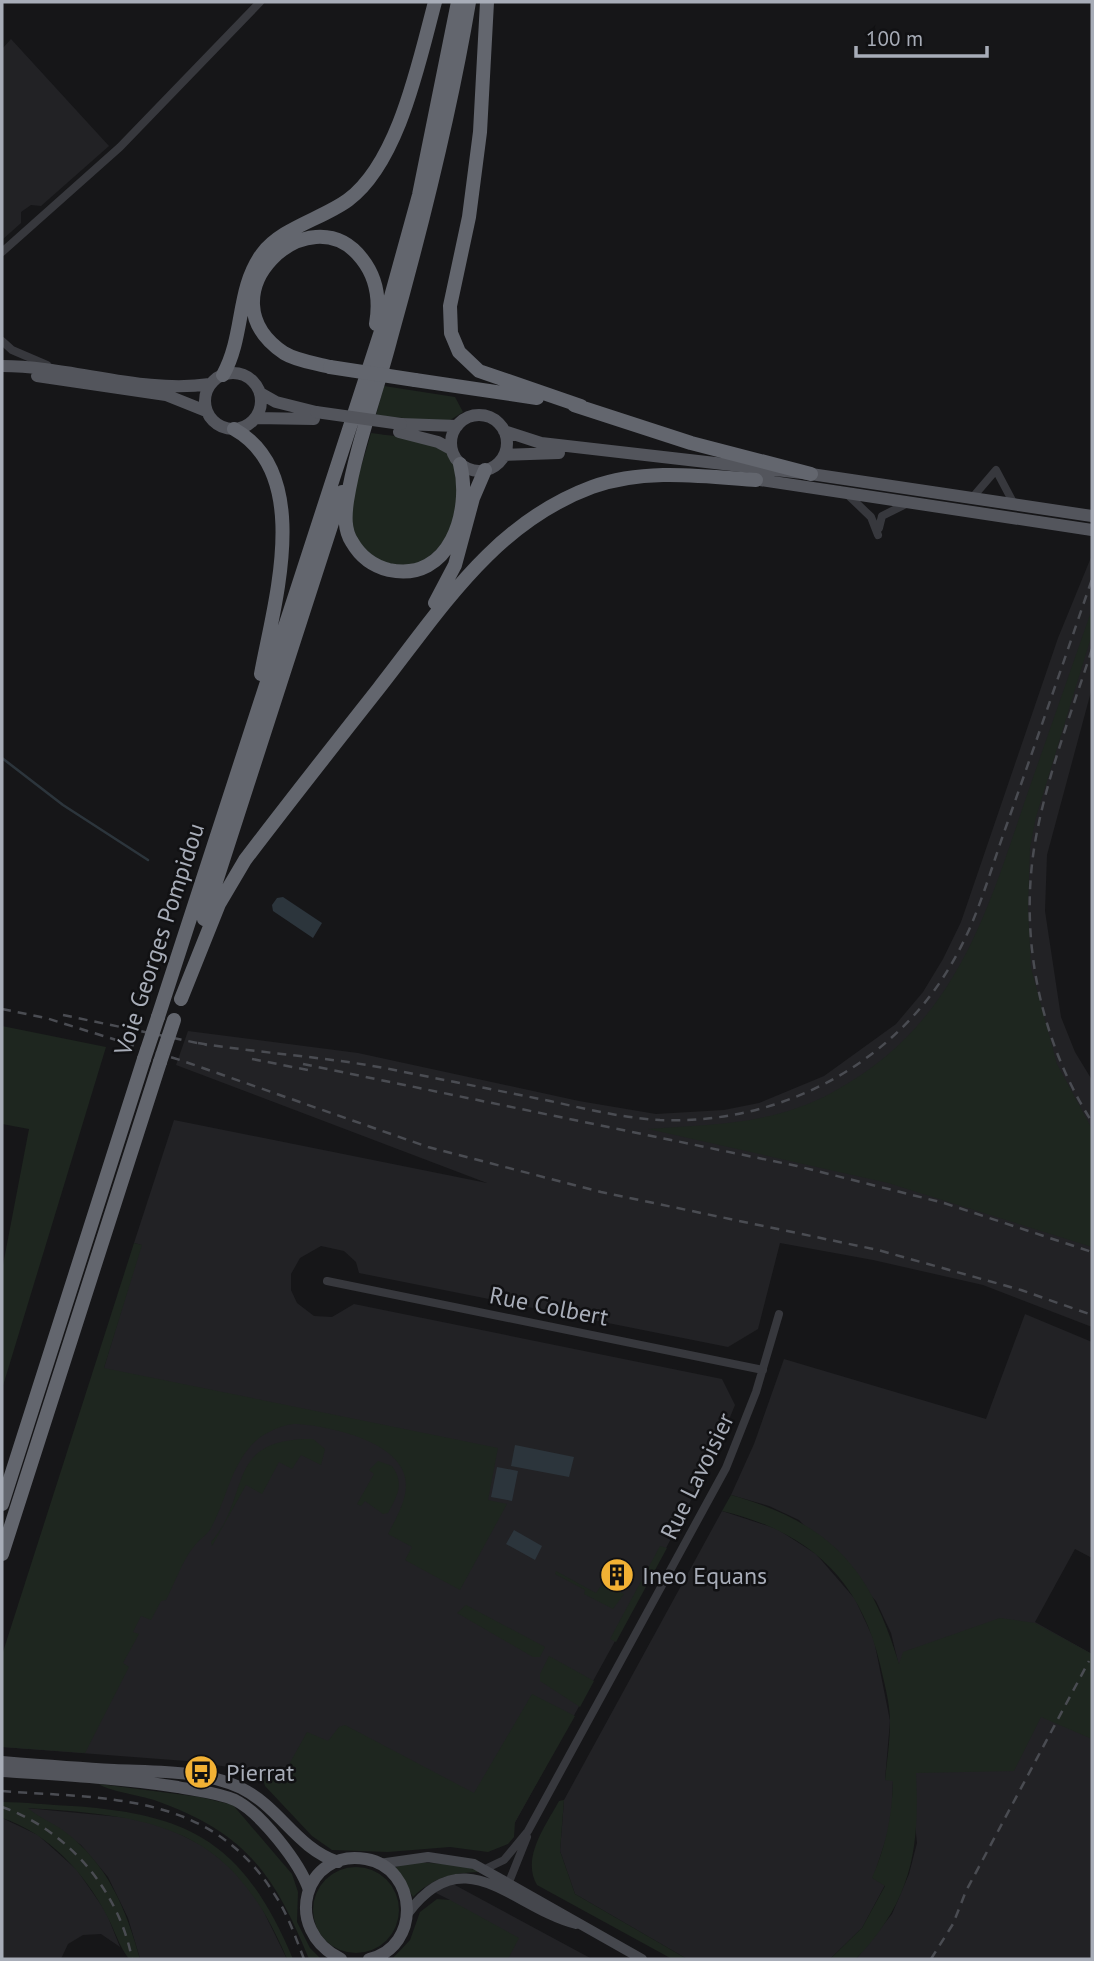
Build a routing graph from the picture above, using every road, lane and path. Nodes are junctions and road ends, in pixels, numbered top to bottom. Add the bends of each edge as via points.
1 (260, 2) edge
2 (435, 2) edge
3 (458, 2) edge
4 (469, 2) edge
5 (487, 2) edge
6 (2, 252) edge
7 (2, 341) edge
8 (2, 366) edge
9 (64, 371) junction
10 (2, 373) edge
11 (223, 375) junction
12 (211, 384) junction
13 (360, 388) junction
14 (260, 393) junction
15 (581, 406) junction
16 (206, 411) junction
17 (315, 415) junction
18 (255, 418) junction
19 (457, 426) junction
20 (400, 428) junction
21 (234, 429) junction
22 (504, 431) junction
23 (359, 444) junction
24 (451, 449) junction
25 (504, 455) junction
26 (460, 464) junction
27 (485, 470) junction
28 (811, 474) junction
29 (756, 480) junction
30 (845, 492) junction
31 (972, 498) junction
32 (910, 502) junction
33 (1014, 504) junction
34 (1091, 523) edge
35 (404, 656) junction
36 (251, 727) junction
37 (181, 999) junction
38 (327, 1281) dead end
39 (779, 1314) dead end
40 (763, 1370) junction
41 (2, 1504) edge
42 (2, 1554) edge
43 (2, 1762) edge
44 (2, 1771) edge
45 (528, 1831) junction
46 (338, 1862) junction
47 (379, 1864) junction
48 (483, 1874) junction
49 (509, 1882) junction
50 (309, 1890) junction
51 (408, 1913) junction
52 (578, 1924) junction
53 (328, 1956) edge
54 (341, 1959) edge
55 (372, 1959) edge
56 (642, 1959) edge

1 - 6 street via 120,147
2 - 11 highway via 400,115 377,168 350,198 264,251 251,271 237,344
3 - 13 highway via 419,195
4 - 23 highway via 420,233
5 - 15 highway via 480,132 469,217 450,306 451,333 459,352 485,374
7 - 9 street via 32,360
8 - 9 main road
9 - 12 main road via 177,386
10 - 16 main road via 166,395
11 - 12 main road
11 - 14 main road via 241,374
12 - 16 main road via 205,397
13 - 15 highway, bridge via 377,321 375,283 368,267 346,243 326,238 282,248 261,271 253,297 254,311 266,335 284,353 330,367 415,380
13 - 36 highway, Voie Georges Pompidou
14 - 17 main road
14 - 18 main road
15 - 28 highway via 691,443
16 - 21 main road via 214,422
17 - 18 main road
17 - 20 main road
18 - 21 main road
19 - 20 main road
19 - 22 main road via 478,415 494,419
19 - 24 main road
20 - 24 main road
21 - 36 highway via 256,447 277,482 283,508 275,596
22 - 25 main road
22 - 28 main road via 541,443
23 - 26 highway via 347,501 349,537 368,561 393,571 428,565 451,544 462,506
23 - 37 highway, Voie Georges Pompidou
24 - 26 main road
25 - 27 main road
25 - 29 main road via 553,452 642,460
26 - 27 main road via 472,471
27 - 35 highway via 451,575
28 - 31 main road
29 - 30 main road
29 - 35 highway via 650,476 595,486 550,507 484,556
30 - 32 main road
30 - 32 street via 871,517 878,535 883,516
31 - 33 main road
31 - 33 street via 996,470
32 - 34 main road
33 - 34 main road
35 - 37 highway via 245,860 219,904
36 - 41 highway, Voie Georges Pompidou, bridge
37 - 42 highway, Voie Georges Pompidou, bridge
38 - 40 street, Rue Colbert
39 - 40 street, Rue Lavoisier
40 - 45 street, Rue Lavoisier via 726,1468
43 - 46 main road via 220,1781 265,1803 313,1852
44 - 50 main road via 131,1781 216,1794 247,1807 287,1852
45 - 48 street, Rue Lavoisier via 504,1860
45 - 49 street, Rue Lavoisier
46 - 47 main road via 352,1858
46 - 50 main road via 321,1873
47 - 48 street via 428,1857 465,1861
47 - 51 main road via 401,1884
48 - 49 street
48 - 51 street via 438,1884
48 - 52 street via 563,1921
49 - 52 street
50 - 53 main road via 307,1924
51 - 55 main road via 401,1936
52 - 56 street
53 - 54 main road

